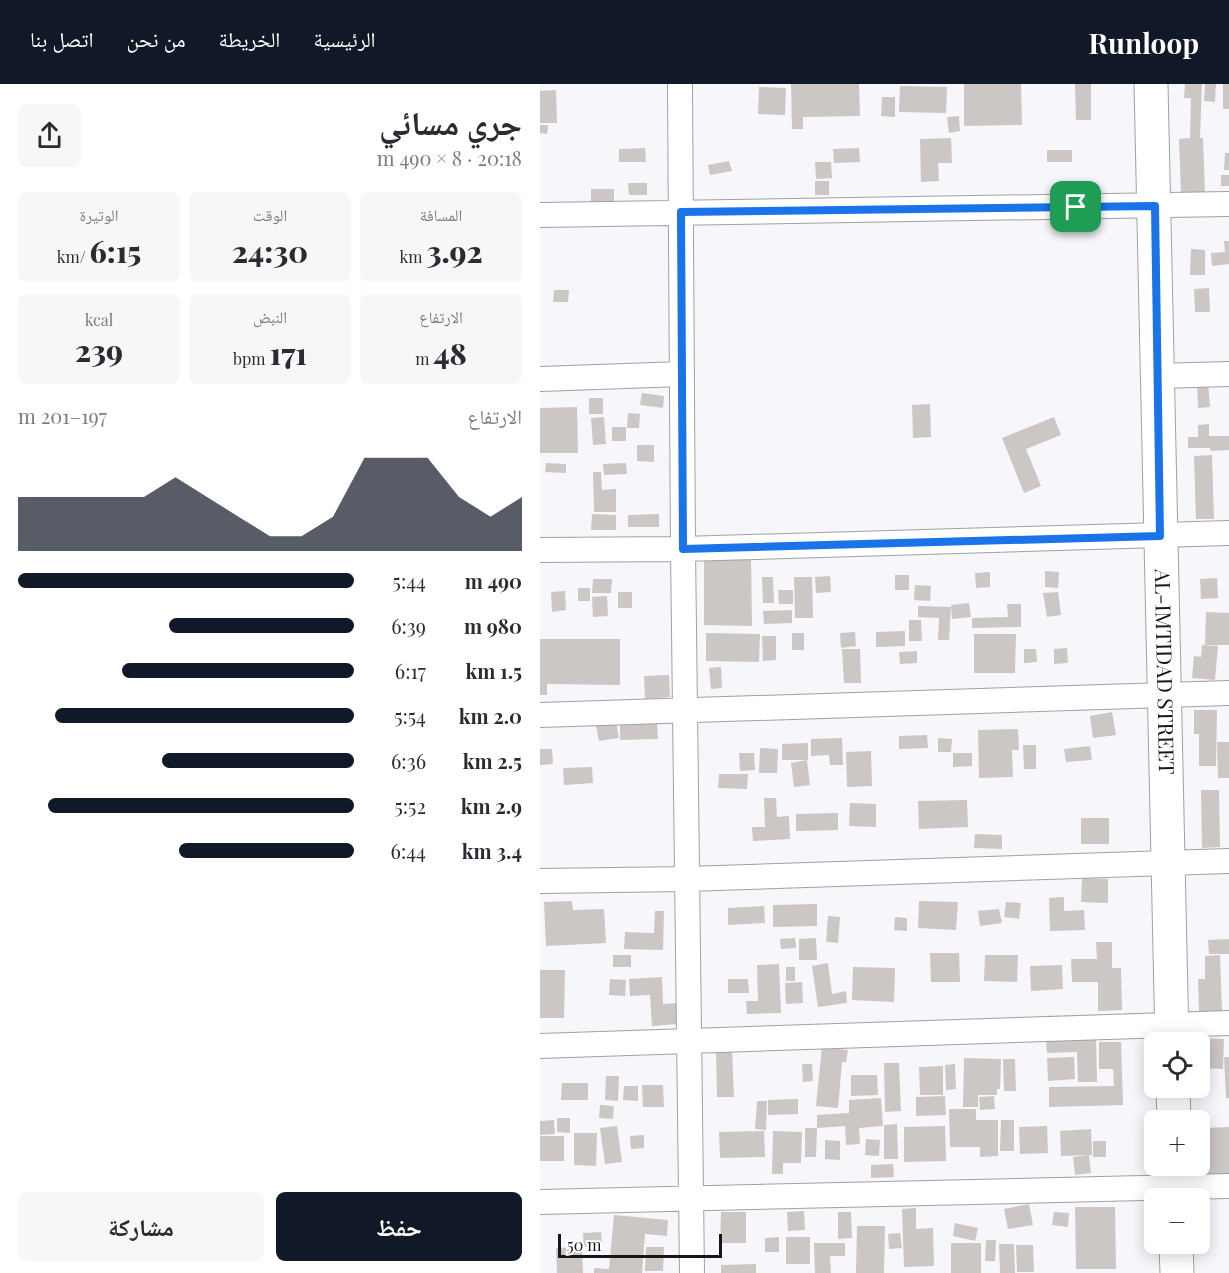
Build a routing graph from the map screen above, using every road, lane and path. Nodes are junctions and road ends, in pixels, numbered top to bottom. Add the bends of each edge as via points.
1 (680, 84) edge
2 (1151, 84) edge
3 (1229, 204) edge
4 (1155, 206) junction
5 (681, 212) junction
6 (540, 214) edge
7 (682, 374) junction
8 (1229, 374) edge
9 (1158, 376) junction
10 (540, 379) edge
11 (1229, 533) edge
12 (1160, 536) junction
13 (683, 549) junction
14 (540, 550) edge
15 (1229, 693) edge
16 (1165, 695) junction
17 (686, 710) junction
18 (540, 715) edge
19 (1229, 861) edge
20 (1168, 862) junction
21 (687, 879) junction
22 (540, 881) edge
23 (1229, 1023) edge
24 (1172, 1032) edge
25 (1182, 1032) edge
26 (1144, 1034) edge
27 (689, 1042) junction
28 (540, 1046) edge
29 (1175, 1184) edge
30 (1229, 1186) edge
31 (690, 1198) junction
32 (540, 1202) edge
33 (1176, 1254) edge
34 (692, 1273) edge
35 (1177, 1273) edge

1 - 5 street
2 - 4 street, AL-IMTIDAD STREET
3 - 4 street
4 - 5 street
4 - 9 street, AL-IMTIDAD STREET
5 - 6 street
5 - 7 street
7 - 10 street
7 - 13 street
8 - 9 street
9 - 12 street, AL-IMTIDAD STREET
11 - 12 street
12 - 13 street
12 - 16 street, AL-IMTIDAD STREET
13 - 14 street
13 - 17 street
15 - 16 street
16 - 17 street
16 - 20 street, AL-IMTIDAD STREET
17 - 18 street
17 - 21 street
19 - 20 street
20 - 21 street
20 - 24 street, AL-IMTIDAD STREET
21 - 22 street
21 - 27 street
23 - 25 street
26 - 27 street
27 - 28 street
27 - 31 street
29 - 30 street
29 - 31 street
31 - 32 street
31 - 34 street
33 - 35 street

